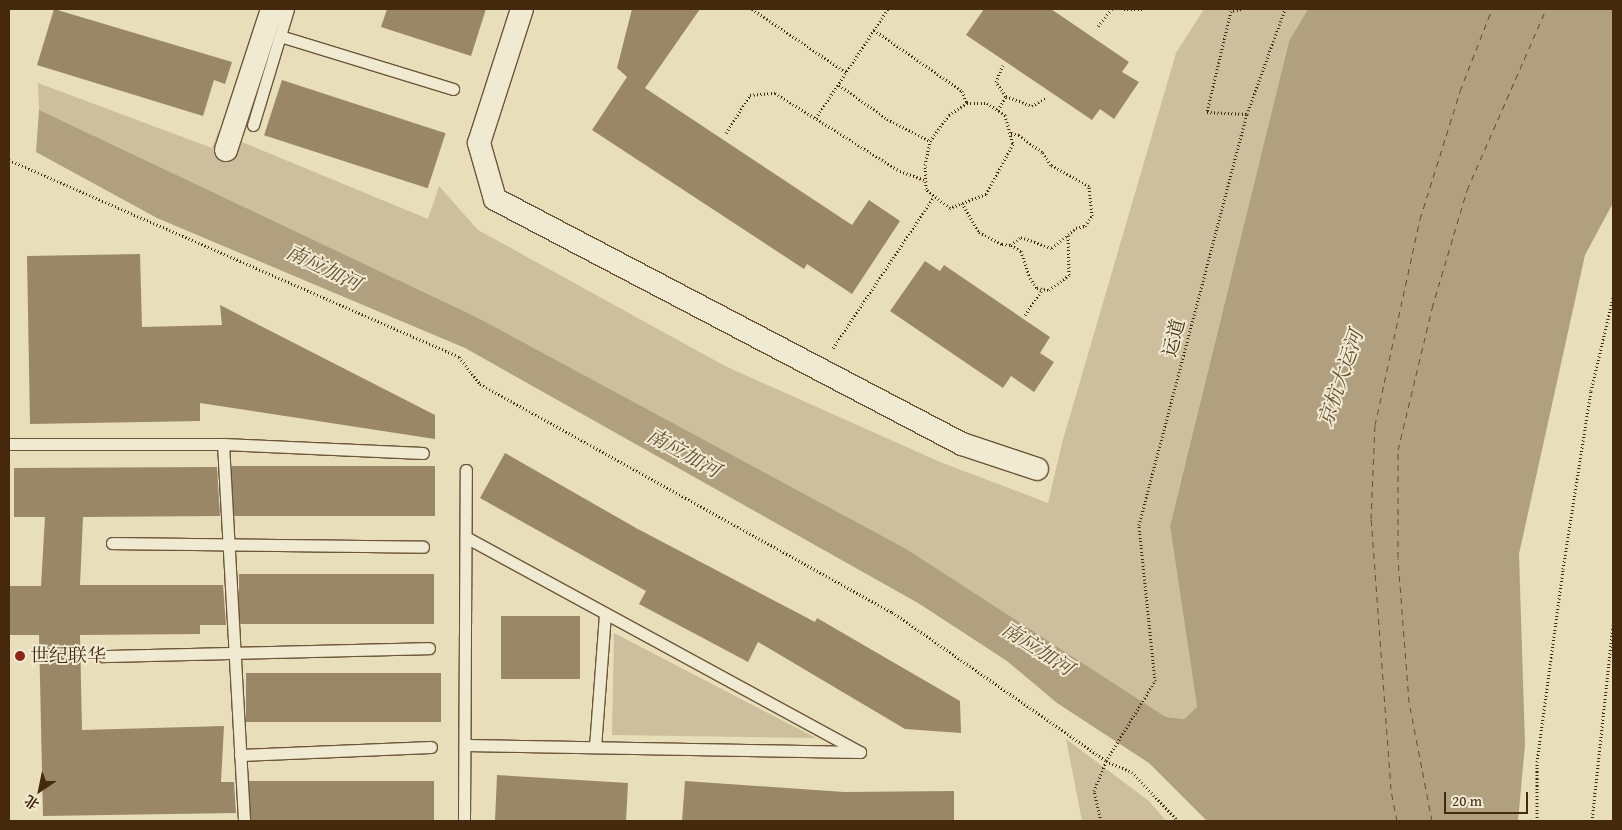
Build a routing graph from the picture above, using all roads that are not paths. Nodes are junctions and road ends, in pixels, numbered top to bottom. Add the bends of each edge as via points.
1 (272, 9) edge
2 (288, 9) edge
3 (522, 9) edge
4 (280, 36) junction
5 (453, 89) dead end
6 (253, 125) dead end
7 (226, 150) dead end
8 (9, 444) edge
9 (223, 444) junction
10 (423, 453) dead end
11 (1037, 469) dead end
12 (466, 470) dead end
13 (466, 537) junction
14 (112, 543) dead end
15 (229, 544) junction
16 (423, 547) dead end
17 (605, 613) junction
18 (429, 648) dead end
19 (234, 650) junction
20 (104, 656) dead end
21 (464, 745) junction
22 (431, 747) dead end
23 (595, 747) junction
24 (240, 754) junction
25 (244, 821) edge
26 (464, 821) edge

1 - 7 street
2 - 4 lane
3 - 11 street via 479,143 495,200 962,444
4 - 5 lane
4 - 6 lane
8 - 9 lane
9 - 10 lane
9 - 15 lane
12 - 13 lane
13 - 17 lane
13 - 21 lane
14 - 15 lane
15 - 16 lane
15 - 19 lane
17 - 23 lane
17 - 23 lane via 860,752
18 - 19 lane
19 - 20 lane
19 - 24 lane
21 - 23 lane
21 - 26 lane
22 - 24 lane
24 - 25 lane

